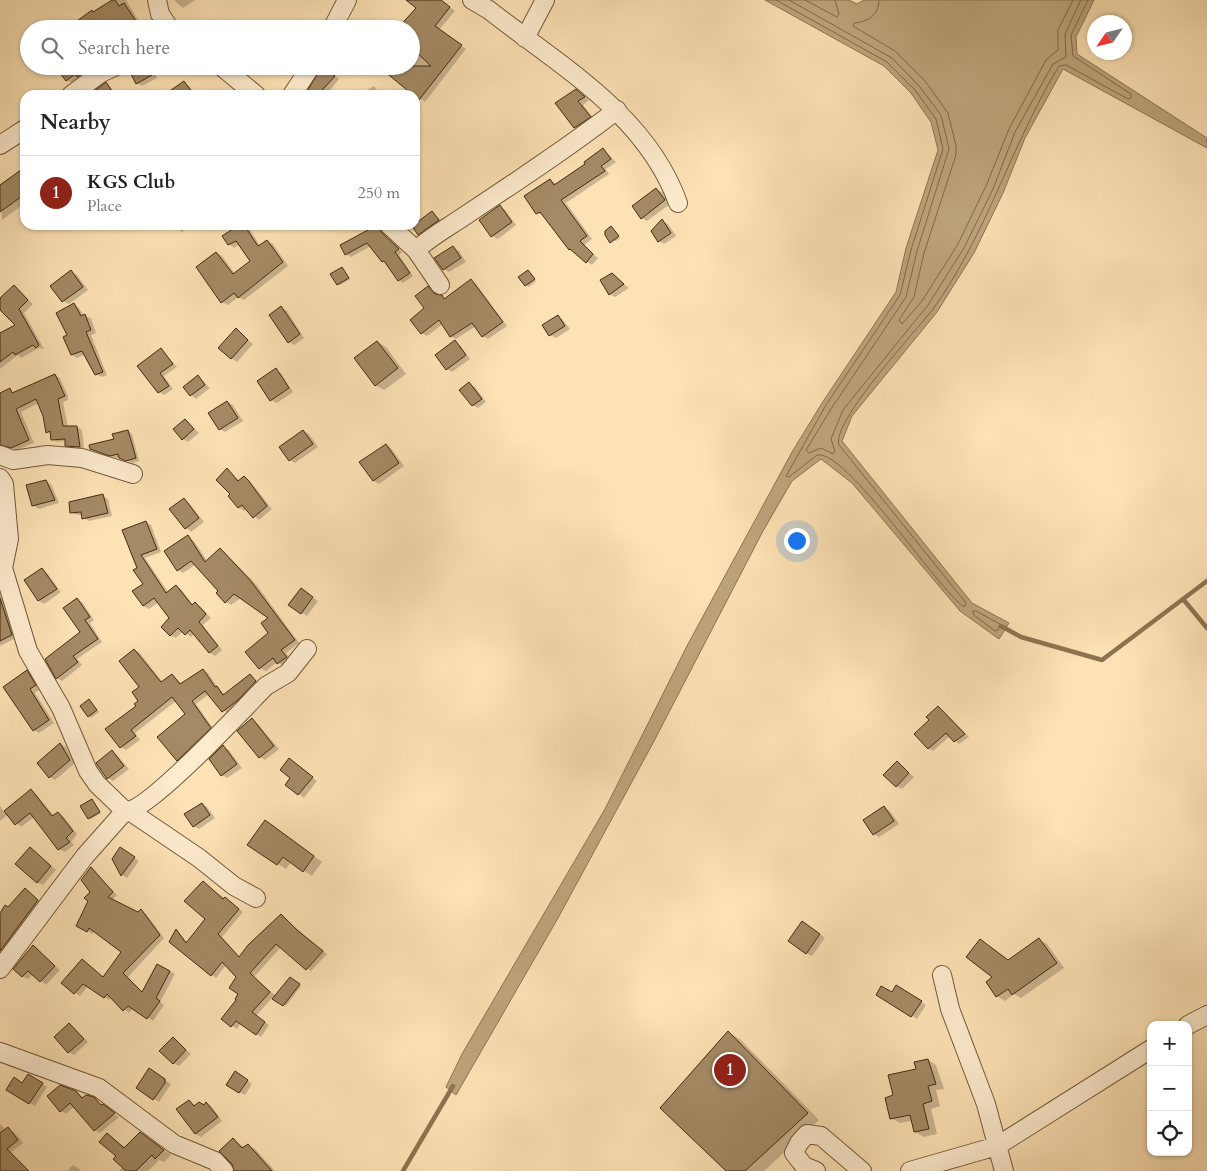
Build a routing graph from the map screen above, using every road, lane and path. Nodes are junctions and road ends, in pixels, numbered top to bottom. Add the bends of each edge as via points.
1 (157, 0) edge
2 (347, 0) edge
3 (472, 0) edge
4 (546, 0) edge
5 (164, 20) edge
6 (337, 20) edge
7 (525, 38) junction
8 (98, 75) edge
9 (232, 75) edge
10 (305, 75) edge
11 (78, 90) edge
12 (250, 90) edge
13 (295, 90) edge
14 (617, 110) junction
15 (20, 133) edge
16 (0, 145) edge
17 (678, 203) dead end
18 (394, 230) edge
19 (416, 250) junction
20 (440, 285) dead end
21 (0, 455) edge
22 (133, 474) dead end
23 (0, 478) edge
24 (2, 569) edge
25 (307, 649) dead end
26 (128, 811) junction
27 (256, 898) dead end
28 (0, 969) edge
29 (942, 975) dead end
30 (1207, 1015) edge
31 (1192, 1024) edge
32 (0, 1052) edge
33 (1147, 1052) edge
34 (997, 1146) junction
35 (224, 1171) edge
36 (816, 1171) edge
37 (862, 1171) edge
38 (910, 1171) edge
39 (1004, 1171) edge

1 - 5 street
2 - 6 street
3 - 7 street
4 - 7 street
7 - 14 street
8 - 11 street
9 - 12 street
10 - 13 street
14 - 17 street via 671,181
14 - 19 street via 581,138 437,232
15 - 16 street
18 - 19 street
19 - 20 street
21 - 22 street via 13,460 48,455 82,458
23 - 24 street via 4,484 10,539
24 - 26 street via 28,651 61,708 88,771 97,784
25 - 26 street via 288,673 266,686 156,795
26 - 27 street
26 - 28 street via 84,856
29 - 34 street via 950,1009 986,1104
30 - 31 street
32 - 35 street via 98,1088 174,1144 215,1161
33 - 34 street
34 - 38 street
34 - 39 street
36 - 37 street via 804,1166 794,1153 807,1134 821,1136

